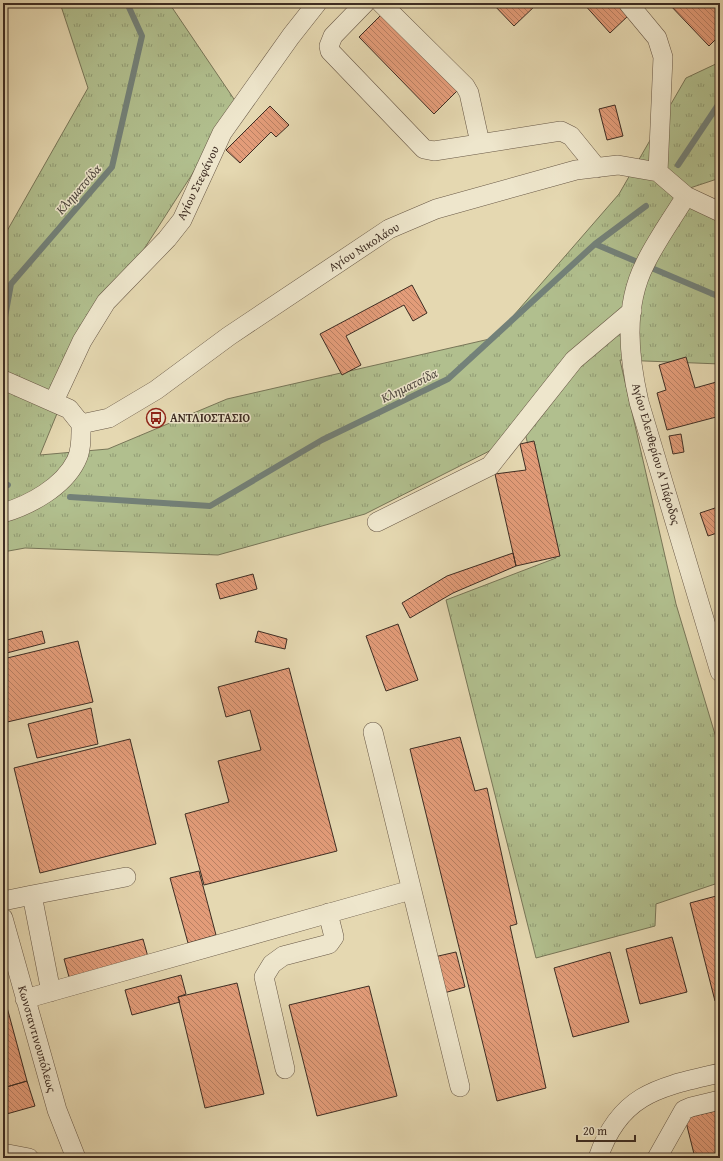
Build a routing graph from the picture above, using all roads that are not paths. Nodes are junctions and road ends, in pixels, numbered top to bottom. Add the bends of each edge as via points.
1 (317, 3) edge
2 (365, 3) edge
3 (381, 3) edge
4 (628, 3) edge
5 (480, 143) junction
6 (597, 168) junction
7 (658, 172) junction
8 (686, 196) junction
9 (720, 212) edge
10 (632, 311) junction
11 (3, 380) edge
12 (54, 401) junction
13 (81, 424) junction
14 (3, 513) edge
15 (377, 522) dead end
16 (720, 672) edge
17 (373, 732) dead end
18 (126, 877) dead end
19 (411, 890) junction
20 (32, 895) junction
21 (3, 901) edge
22 (328, 914) junction
23 (3, 918) edge
24 (51, 992) junction
25 (25, 999) junction
26 (285, 1069) dead end
27 (720, 1073) edge
28 (460, 1087) dead end
29 (720, 1100) edge
30 (3, 1153) edge
31 (29, 1158) edge
32 (76, 1158) edge
33 (598, 1158) edge
34 (657, 1158) edge

1 - 12 street, Αγίου Στεφάνου via 290,36 222,133 182,220 106,302 82,341
2 - 5 street via 333,36 329,46 333,56 424,149 434,151
3 - 5 street via 465,86 469,93
4 - 7 street via 657,38 663,57
5 - 6 street via 557,131 565,132
6 - 7 street, Αγίου Νικολάου via 618,165
6 - 13 street, Αγίου Νικολάου via 576,170 436,209 388,229 229,336 156,390 110,418
7 - 8 street
8 - 9 street
8 - 10 street, Αγίου Ελευθερίου Α' Πάροδος via 644,265 634,294
10 - 15 street via 574,360 490,466
10 - 16 street, Αγίου Ελευθερίου Α' Πάροδος via 630,334 639,402
11 - 12 street
12 - 13 street via 69,409
13 - 14 street via 81,445 77,460 67,475 36,500
17 - 19 street
18 - 20 street
19 - 22 street
19 - 28 street
20 - 21 street
20 - 24 street
22 - 24 street
22 - 26 street via 334,937 329,944 283,956 272,964 264,977
23 - 25 street, Κωνσταντινουπόλεως
24 - 25 street
25 - 32 street, Κωνσταντινουπόλεως via 57,1110
27 - 33 street via 660,1089 635,1102 619,1116 606,1135
29 - 34 street via 684,1110
30 - 31 street

